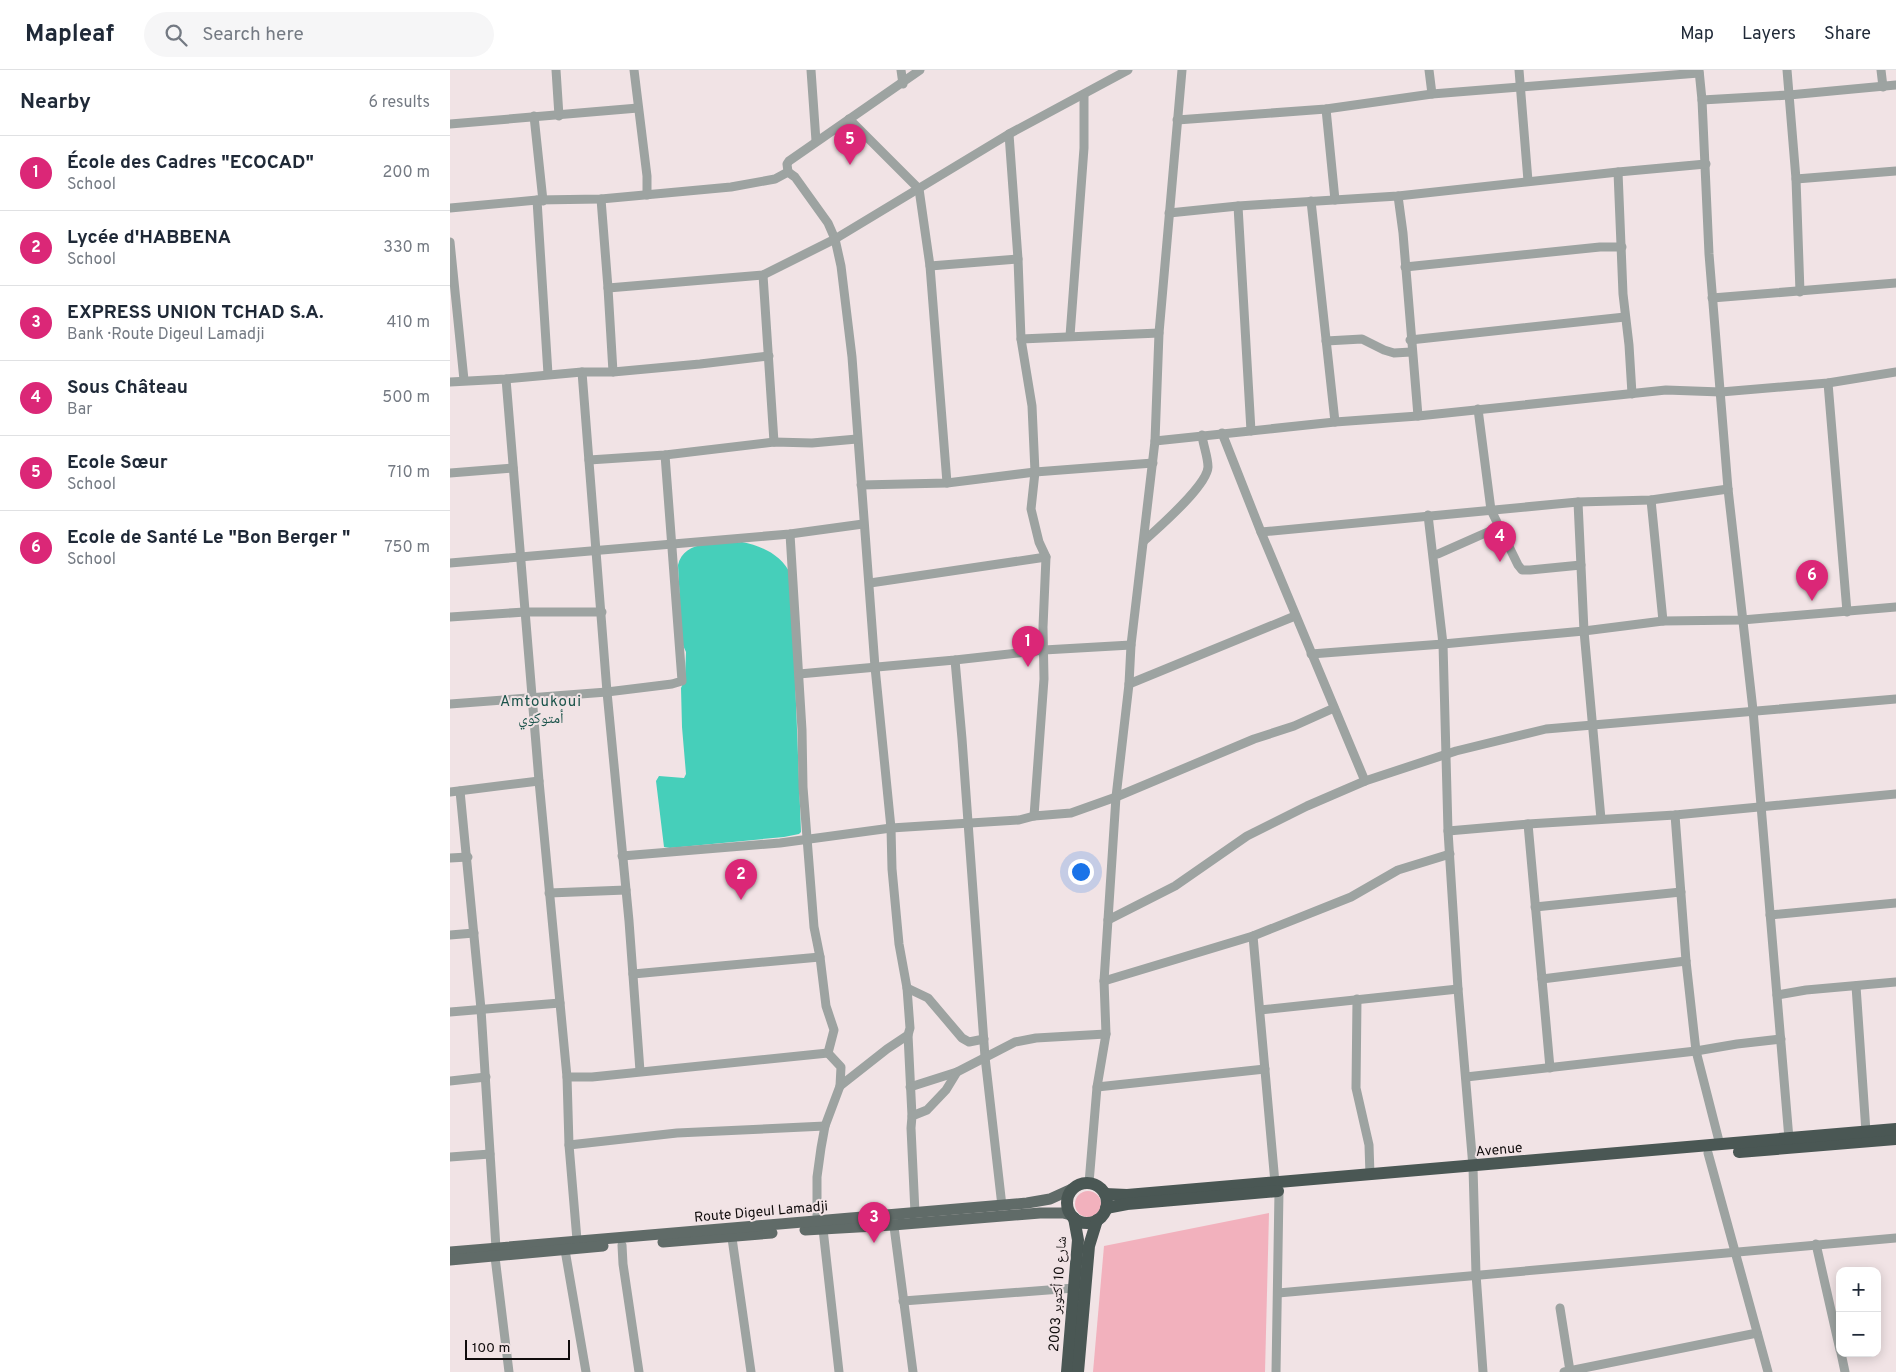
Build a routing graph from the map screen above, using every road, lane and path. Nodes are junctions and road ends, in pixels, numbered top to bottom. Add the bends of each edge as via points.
1 (556, 70) edge
2 (634, 70) edge
3 (811, 70) edge
4 (901, 70) edge
5 (920, 70) edge
6 (1128, 70) edge
7 (1182, 70) edge
8 (1429, 70) edge
9 (1519, 70) edge
10 (1787, 70) edge
11 (1881, 70) edge
12 (1699, 71) edge
13 (903, 84) junction
14 (1896, 86) edge
15 (1883, 87) junction
16 (1520, 88) junction
17 (1432, 94) junction
18 (1084, 95) junction
19 (1789, 95) junction
20 (1702, 100) junction
21 (638, 108) junction
22 (1326, 109) junction
23 (534, 116) junction
24 (559, 116) junction
25 (849, 119) junction
26 (1178, 120) junction
27 (450, 124) edge
28 (1009, 134) junction
29 (816, 141) junction
30 (1706, 164) junction
31 (1896, 171) edge
32 (788, 172) junction
33 (1618, 172) junction
34 (1796, 179) junction
35 (1528, 181) junction
36 (919, 189) junction
37 (647, 195) junction
38 (1398, 196) junction
39 (601, 199) junction
40 (540, 200) junction
41 (1335, 200) junction
42 (1311, 201) junction
43 (1238, 206) junction
44 (450, 208) edge
45 (1169, 213) junction
46 (835, 239) junction
47 (450, 242) edge
48 (1622, 247) junction
49 (1018, 259) junction
50 (930, 266) junction
51 (1405, 267) junction
52 (763, 275) junction
53 (1896, 283) edge
54 (608, 288) junction
55 (1800, 292) junction
56 (1712, 298) junction
57 (1625, 317) junction
58 (1159, 333) junction
59 (1070, 336) junction
60 (1021, 339) junction
61 (1410, 340) junction
62 (1326, 341) junction
63 (1411, 352) junction
64 (769, 356) junction
65 (582, 372) junction
66 (613, 372) junction
67 (1896, 372) edge
68 (548, 374) junction
69 (464, 380) junction
70 (506, 380) junction
71 (450, 382) edge
72 (1828, 382) junction
73 (1721, 392) junction
74 (1632, 394) junction
75 (1478, 409) junction
76 (1418, 416) junction
77 (1335, 422) junction
78 (1251, 431) junction
79 (1222, 433) junction
80 (1202, 435) junction
81 (857, 439) junction
82 (1155, 441) junction
83 (774, 442) junction
84 (665, 455) junction
85 (589, 460) junction
86 (1153, 463) junction
87 (513, 468) junction
88 (1035, 472) junction
89 (450, 473) edge
90 (947, 483) junction
91 (860, 485) junction
92 (1728, 489) junction
93 (1651, 500) junction
94 (1578, 502) junction
95 (1491, 510) junction
96 (1428, 515) junction
97 (864, 524) junction
98 (1500, 527) junction
99 (1261, 532) junction
100 (790, 534) junction
101 (1144, 541) junction
102 (672, 545) junction
103 (596, 551) junction
104 (1438, 554) dead end
105 (521, 557) junction
106 (1046, 557) junction
107 (450, 563) edge
108 (1581, 565) junction
109 (870, 583) junction
110 (1896, 607) edge
111 (525, 612) junction
112 (602, 612) junction
113 (1847, 612) junction
114 (1295, 616) junction
115 (450, 617) edge
116 (1742, 620) junction
117 (1663, 621) junction
118 (1586, 631) junction
119 (1443, 644) junction
120 (1131, 645) junction
121 (1044, 650) junction
122 (1311, 654) junction
123 (955, 660) junction
124 (875, 667) junction
125 (799, 674) junction
126 (1129, 684) junction
127 (607, 692) junction
128 (532, 696) junction
129 (1896, 699) edge
130 (450, 704) edge
131 (1334, 708) junction
132 (1753, 710) junction
133 (1593, 725) junction
134 (1446, 754) junction
135 (539, 781) junction
136 (1365, 781) junction
137 (460, 791) junction
138 (450, 792) edge
139 (1896, 794) edge
140 (1116, 797) junction
141 (1761, 806) junction
142 (1675, 815) junction
143 (1034, 816) junction
144 (1601, 819) junction
145 (968, 823) junction
146 (1528, 824) junction
147 (891, 828) junction
148 (1448, 831) junction
149 (807, 839) junction
150 (1450, 854) junction
151 (622, 856) junction
152 (468, 857) junction
153 (450, 858) edge
154 (626, 890) junction
155 (1681, 892) junction
156 (549, 894) junction
157 (1896, 903) edge
158 (1535, 907) junction
159 (1770, 914) junction
160 (1108, 920) junction
161 (474, 933) junction
162 (450, 935) edge
163 (1253, 936) junction
164 (820, 957) junction
165 (1686, 961) junction
166 (633, 974) junction
167 (1542, 979) junction
168 (1104, 981) junction
169 (1896, 982) edge
170 (1856, 986) junction
171 (907, 988) junction
172 (1458, 989) junction
173 (1777, 995) junction
174 (1357, 999) junction
175 (560, 1002) junction
176 (481, 1009) junction
177 (1260, 1010) junction
178 (450, 1012) edge
179 (1106, 1034) junction
180 (908, 1035) junction
181 (984, 1039) junction
182 (1781, 1039) junction
183 (1696, 1051) junction
184 (828, 1053) junction
185 (985, 1057) junction
186 (1550, 1068) junction
187 (1265, 1069) junction
188 (640, 1071) junction
189 (957, 1072) junction
190 (486, 1077) junction
191 (1466, 1077) junction
192 (567, 1078) junction
193 (450, 1080) edge
194 (840, 1086) junction
195 (910, 1087) junction
196 (1097, 1087) junction
197 (912, 1116) junction
198 (825, 1126) junction
199 (1896, 1129) edge
200 (1866, 1132) junction
201 (1789, 1139) junction
202 (1896, 1139) edge
203 (569, 1145) junction
204 (1720, 1145) junction
205 (490, 1154) junction
206 (1708, 1154) junction
207 (450, 1157) edge
208 (1473, 1170) junction
209 (1370, 1175) junction
210 (1089, 1183) junction
211 (1277, 1187) junction
212 (1072, 1189) junction
213 (1105, 1194) junction
214 (1002, 1206) junction
215 (1106, 1208) junction
216 (915, 1213) junction
217 (1073, 1217) junction
218 (893, 1220) junction
219 (1097, 1220) junction
220 (820, 1225) junction
221 (731, 1232) junction
222 (577, 1240) junction
223 (1896, 1240) edge
224 (1816, 1244) junction
225 (622, 1245) junction
226 (565, 1250) junction
227 (1735, 1251) junction
228 (450, 1252) edge
229 (495, 1252) junction
230 (450, 1260) edge
231 (1476, 1274) junction
232 (1074, 1288) junction
233 (1278, 1292) junction
234 (903, 1301) junction
235 (1560, 1308) dead end
236 (1757, 1333) junction
237 (1836, 1333) edge
238 (1841, 1357) edge
239 (1567, 1371) edge
240 (509, 1372) edge
241 (586, 1372) edge
242 (639, 1372) edge
243 (751, 1372) edge
244 (839, 1372) edge
245 (913, 1372) edge
246 (1067, 1372) edge
247 (1078, 1372) edge
248 (1276, 1372) edge
249 (1482, 1372) edge
250 (1768, 1372) edge
251 (1845, 1372) edge

1 - 24 street
2 - 21 street
3 - 29 street
4 - 13 street
5 - 13 street
6 - 18 street
7 - 26 street
8 - 17 street
9 - 16 street
10 - 19 street
11 - 15 street
12 - 16 street
12 - 20 street
13 - 25 street
14 - 15 street
15 - 19 street
16 - 17 street
16 - 35 street
17 - 22 street
18 - 28 street
18 - 59 street via 1084,148
19 - 20 street
19 - 34 street
20 - 30 street
21 - 24 street
21 - 37 street
22 - 26 street
22 - 41 street
23 - 24 street
23 - 27 street
23 - 40 street
25 - 29 street
25 - 36 street
26 - 45 street
28 - 36 street
28 - 49 street
29 - 32 street via 789,161
30 - 33 street
30 - 56 street
31 - 34 street
32 - 37 street via 775,180 756,184
32 - 46 street via 801,184
33 - 35 street
33 - 48 street
34 - 55 street
35 - 38 street
36 - 46 street
36 - 50 street
37 - 39 street
38 - 41 street
38 - 51 street
39 - 40 street
39 - 54 street
40 - 44 street
40 - 68 street
41 - 42 street
42 - 43 street
42 - 62 street
43 - 45 street
43 - 78 street
45 - 58 street
46 - 52 street
46 - 81 street via 842,266
47 - 69 street
48 - 51 street
48 - 57 street
49 - 50 street
49 - 60 street
50 - 90 street
51 - 61 street
52 - 54 street
52 - 64 street
53 - 55 street
54 - 66 street
55 - 56 street
56 - 73 street
57 - 61 street
57 - 74 street
58 - 59 street
58 - 82 street
59 - 60 street
60 - 88 street via 1032,406
61 - 63 street
62 - 63 street via 1362,339 1394,353
62 - 77 street
63 - 76 street
64 - 66 street
64 - 83 street
65 - 66 street
65 - 68 street
65 - 85 street
67 - 72 street
68 - 70 street
69 - 70 street
69 - 71 street
70 - 87 street
72 - 73 street
72 - 113 street
73 - 74 street via 1677,390
73 - 92 street
74 - 75 street
75 - 76 street
75 - 95 street
76 - 77 street
77 - 78 street
78 - 79 street
79 - 80 street
79 - 99 street
80 - 82 street
80 - 101 street via 1208,467 1204,477 1182,505
81 - 83 street via 812,444
81 - 91 street
82 - 86 street
83 - 84 street
84 - 85 street
84 - 102 street
85 - 103 street
86 - 88 street
86 - 101 street
87 - 89 street
87 - 105 street
88 - 90 street
88 - 106 street via 1031,509
90 - 91 street
91 - 97 street
92 - 93 street
92 - 116 street
93 - 94 street
93 - 117 street
94 - 95 street
94 - 108 street
94 - 118 street
95 - 96 street
95 - 98 street
96 - 99 street
96 - 119 street
97 - 100 street
97 - 109 street
98 - 104 street
98 - 108 street via 1522,570
99 - 114 street
100 - 102 street
100 - 125 street
101 - 120 street
102 - 103 street
102 - 127 street via 682,681
103 - 105 street
103 - 112 street
105 - 107 street
105 - 111 street
106 - 109 street
106 - 121 street
108 - 118 street
109 - 124 street
110 - 113 street
111 - 112 street
111 - 115 street
111 - 128 street
112 - 127 street
113 - 116 street
114 - 122 street
114 - 126 street
116 - 117 street
116 - 132 street
117 - 118 street
118 - 119 street
118 - 133 street
119 - 122 street
119 - 134 street
120 - 121 street
120 - 126 street
121 - 123 street
121 - 143 street
122 - 131 street
123 - 124 street
123 - 145 street
124 - 125 street
124 - 147 street
125 - 149 street
126 - 140 street
127 - 128 street
127 - 151 street
128 - 130 street
128 - 135 street
129 - 132 street
131 - 136 street
131 - 140 street
132 - 133 street
132 - 141 street
133 - 134 street via 1546,729
133 - 144 street
134 - 136 street
134 - 148 street
135 - 137 street
135 - 156 street
136 - 160 street via 1247,836 1174,886
137 - 138 street
137 - 152 street
139 - 141 street
140 - 143 street via 1072,813
140 - 160 street
141 - 142 street
141 - 159 street
142 - 144 street
142 - 155 street
143 - 145 street
144 - 146 street
145 - 147 street
145 - 181 street
146 - 148 street
146 - 158 street
147 - 149 street
147 - 171 street via 896,919
148 - 150 street
149 - 151 street
149 - 164 street via 814,928
150 - 163 street via 1398,870 1351,897
150 - 172 street
151 - 154 street
152 - 153 street
152 - 161 street
154 - 156 street
154 - 166 street
155 - 158 street
155 - 165 street
156 - 175 street
157 - 159 street
158 - 167 street
159 - 173 street
160 - 168 street
161 - 162 street
161 - 176 street
163 - 168 street
163 - 177 street
164 - 166 street
164 - 184 street via 826,1006 834,1030
165 - 167 street
165 - 183 street
166 - 188 street
167 - 186 street
168 - 179 street
169 - 170 street
170 - 173 street
170 - 200 street
171 - 180 street
171 - 181 street via 928,998 962,1038 969,1042
172 - 174 street
172 - 191 street
173 - 182 street
174 - 177 street
174 - 209 street via 1356,1088 1369,1145
175 - 176 street
175 - 192 street
176 - 178 street
176 - 190 street
177 - 187 street
179 - 185 street via 1015,1042
179 - 196 street
180 - 194 street
180 - 195 street
181 - 185 street
182 - 183 street
182 - 201 street
183 - 186 street
183 - 204 street
184 - 188 street
184 - 194 street via 841,1067
185 - 189 street
185 - 214 street
186 - 191 street
187 - 196 street
187 - 211 street
188 - 192 street
189 - 195 street
189 - 197 street via 946,1090 927,1110
190 - 193 street
190 - 205 street
191 - 208 street
192 - 203 street
194 - 198 street
195 - 197 street
196 - 210 street
197 - 216 street
198 - 203 street via 677,1133
198 - 220 street via 817,1177
199 - 200 highway, Avenue
200 - 201 highway, Avenue
201 - 204 highway, Avenue
202 - 206 highway
203 - 222 street
204 - 208 highway, Avenue
205 - 207 street
205 - 229 street
206 - 208 highway
206 - 227 street
208 - 209 highway, Avenue
208 - 211 highway
208 - 231 street
209 - 211 highway, Avenue
210 - 212 highway
210 - 213 highway via 1096,1184
211 - 213 highway, Avenue
211 - 215 highway
211 - 233 street
212 - 214 main road, Route Digeul Lamadji via 1050,1200
212 - 217 highway via 1067,1199 1068,1210
213 - 215 highway
214 - 216 main road, Route Digeul Lamadji
215 - 219 highway
216 - 218 main road, Route Digeul Lamadji
217 - 218 main road via 1063,1213 1040,1213
217 - 219 highway via 1085,1223
217 - 232 highway, شارع 10 أكتوبر 2003 via 1078,1240
218 - 220 main road, Route Digeul Lamadji
218 - 234 street
219 - 247 highway, شارع 10 أكتوبر 2003 via 1089,1246
220 - 221 main road, Route Digeul Lamadji
220 - 244 street
221 - 222 main road, Route Digeul Lamadji
221 - 225 main road
221 - 243 street
222 - 229 main road, Route Digeul Lamadji
223 - 224 street
224 - 227 street
224 - 237 street
225 - 226 main road
225 - 242 street
226 - 229 main road
226 - 241 street
227 - 231 street
227 - 236 street
228 - 229 main road, Route Digeul Lamadji
229 - 230 main road
229 - 240 street
231 - 233 street
231 - 249 street
232 - 234 street
232 - 246 highway, شارع 10 أكتوبر 2003
233 - 248 street
234 - 245 street
235 - 239 street
236 - 239 street
236 - 250 street
238 - 251 street

